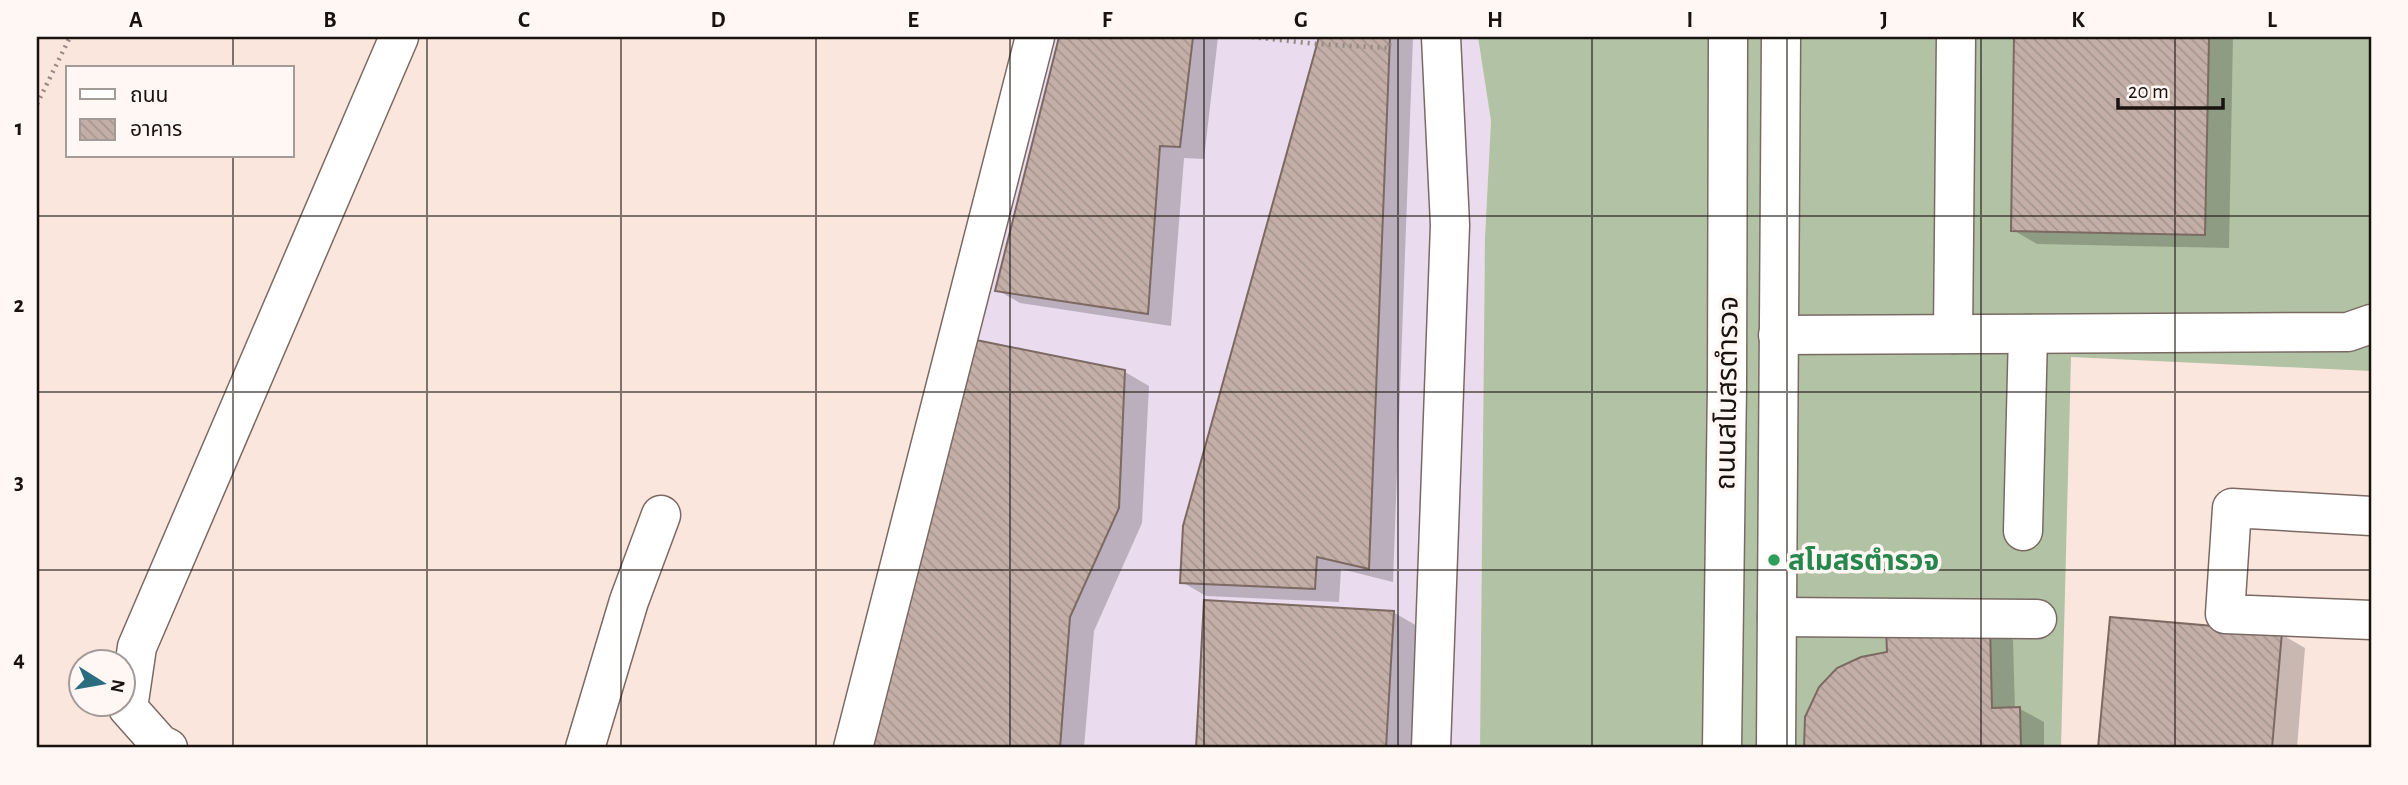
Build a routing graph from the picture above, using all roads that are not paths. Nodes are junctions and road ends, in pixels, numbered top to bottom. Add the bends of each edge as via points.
1 (399, 37) edge
2 (1035, 37) edge
3 (1441, 37) edge
4 (1728, 37) edge
5 (1781, 37) edge
6 (1956, 37) edge
7 (2371, 324) edge
8 (1952, 334) junction
9 (2028, 334) junction
10 (1778, 335) junction
11 (661, 515) dead end
12 (2371, 516) edge
13 (2023, 531) dead end
14 (1777, 617) junction
15 (2037, 619) dead end
16 (2371, 620) edge
17 (168, 748) edge
18 (585, 748) edge
19 (853, 748) edge
20 (1431, 748) edge
21 (1721, 748) edge
22 (1776, 748) edge

1 - 17 street via 137,647 128,708
2 - 19 street
3 - 20 street via 1450,225
4 - 21 street, ถนนสโมสรตำรวจ
5 - 10 street, ถนนสโมสรตำรวจ
6 - 8 street
7 - 9 street via 2348,332
8 - 9 street
8 - 10 street
9 - 13 street
10 - 14 street, ถนนสโมสรตำรวจ
11 - 18 street via 629,601
12 - 16 street via 2232,508 2225,614
14 - 15 street
14 - 22 street, ถนนสโมสรตำรวจ

